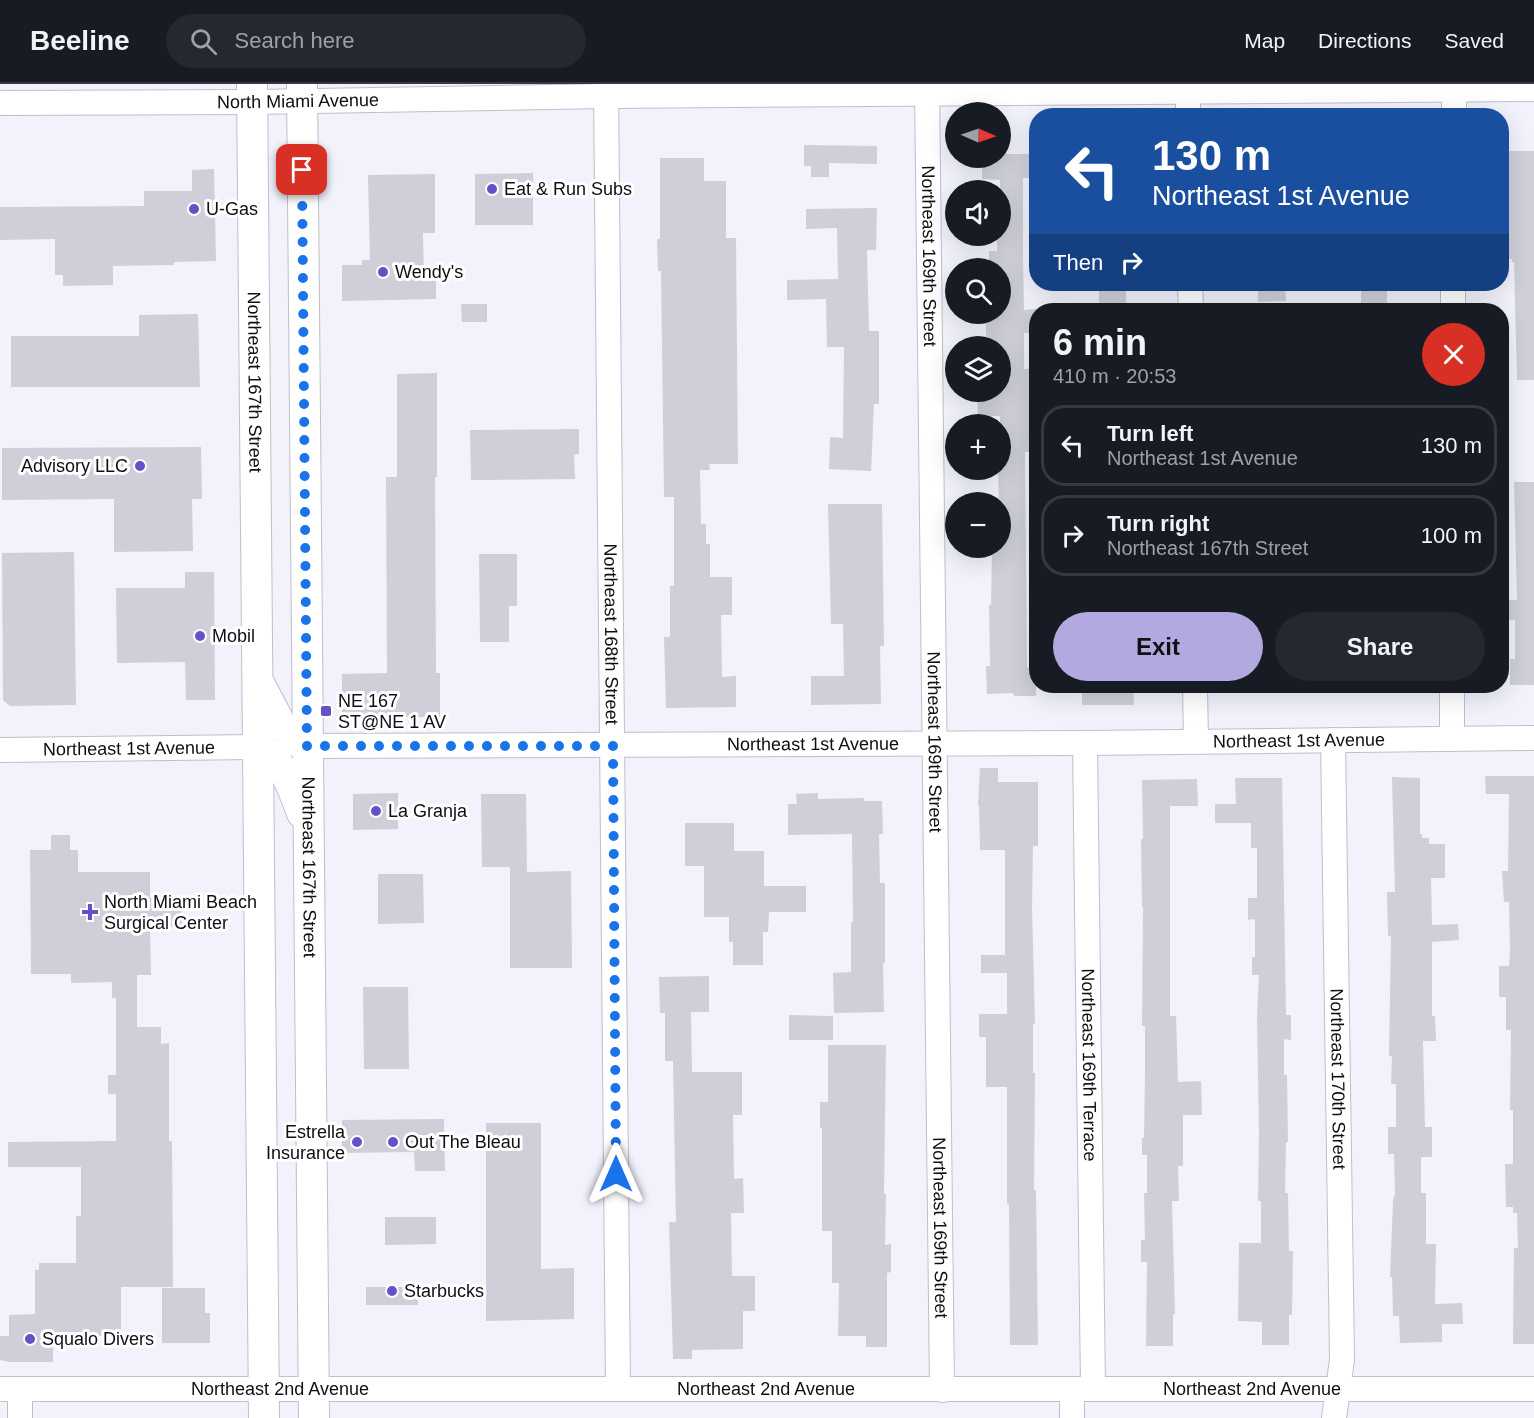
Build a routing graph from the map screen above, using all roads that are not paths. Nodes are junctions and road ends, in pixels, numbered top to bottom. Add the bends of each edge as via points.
1 (1258, 87) edge
2 (927, 89) edge
3 (1534, 89) edge
4 (606, 90) edge
5 (1454, 90) junction
6 (302, 92) edge
7 (252, 93) edge
8 (0, 103) edge
9 (1188, 104) edge
10 (1454, 108) edge
11 (258, 680) junction
12 (1195, 693) edge
13 (1452, 693) edge
14 (1534, 738) edge
15 (1452, 739) junction
16 (1333, 740) junction
17 (1196, 741) junction
18 (1085, 743) junction
19 (936, 744) junction
20 (307, 746) junction
21 (613, 746) junction
22 (258, 747) junction
23 (0, 750) edge
24 (308, 826) junction
25 (10, 1389) edge
26 (618, 1389) junction
27 (1534, 1389) edge
28 (942, 1390) junction
29 (1082, 1390) junction
30 (1338, 1390) junction
31 (264, 1404) edge
32 (313, 1404) edge
33 (20, 1418) edge
34 (1072, 1418) edge
35 (1334, 1418) edge

1 - 5 street, North Miami Avenue
1 - 9 street, North Miami Avenue
2 - 4 street, North Miami Avenue
2 - 9 street, North Miami Avenue
2 - 19 street, Northeast 169th Street
3 - 5 street, North Miami Avenue
4 - 6 street, North Miami Avenue
4 - 21 street, Northeast 168th Street
5 - 10 street
6 - 7 street, North Miami Avenue
6 - 20 main road, Northeast 167th Street
7 - 8 street, North Miami Avenue
7 - 11 main road, Northeast 167th Street
11 - 20 main road via 281,725 293,740
11 - 22 main road, Northeast 167th Street
12 - 17 street
13 - 15 street
14 - 15 street, Northeast 1st Avenue
15 - 16 street, Northeast 1st Avenue
16 - 17 street, Northeast 1st Avenue
16 - 30 street, Northeast 170th Street via 1342,1360
17 - 18 street, Northeast 1st Avenue
18 - 19 street, Northeast 1st Avenue
18 - 29 street, Northeast 169th Terrace
19 - 21 street, Northeast 1st Avenue
19 - 28 street, Northeast 169th Street
20 - 21 street, Northeast 1st Avenue
20 - 24 main road, Northeast 167th Street
21 - 26 street, Northeast 168th Street
22 - 23 street, Northeast 1st Avenue
22 - 24 main road via 285,770
22 - 31 main road, Northeast 167th Street
24 - 32 main road, Northeast 167th Street
25 - 31 street, Northeast 2nd Avenue
25 - 33 street
26 - 28 street, Northeast 2nd Avenue
26 - 32 street, Northeast 2nd Avenue
27 - 30 street, Northeast 2nd Avenue
28 - 29 street, Northeast 2nd Avenue
29 - 30 street, Northeast 2nd Avenue
29 - 34 street
30 - 35 street, Northeast 170th Street
31 - 32 street, Northeast 2nd Avenue

